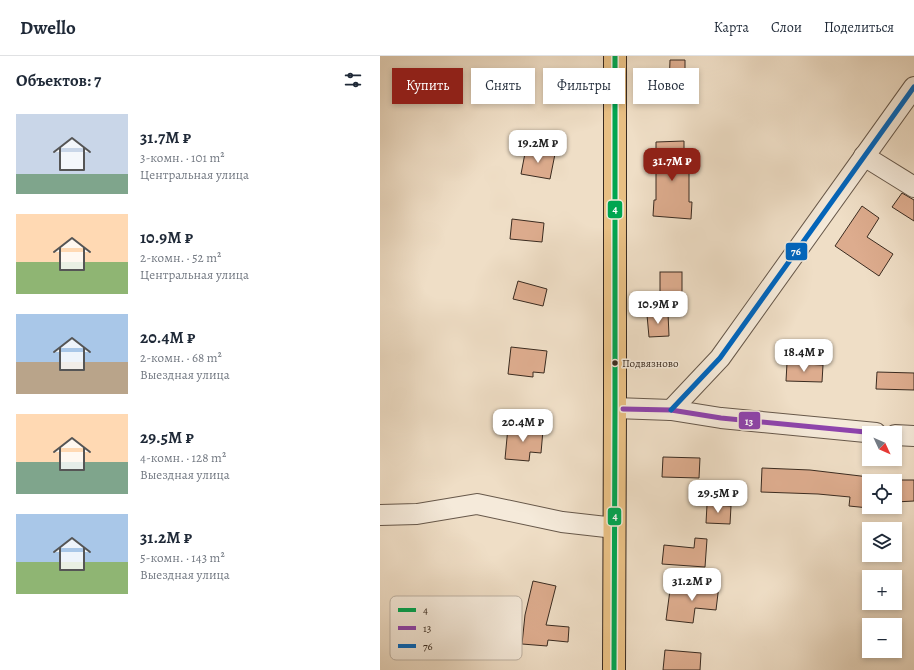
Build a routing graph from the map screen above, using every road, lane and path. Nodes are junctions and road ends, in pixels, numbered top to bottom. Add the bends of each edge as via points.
1 (615, 56) edge
2 (914, 87) edge
3 (864, 156) junction
4 (914, 187) edge
5 (615, 408) junction
6 (671, 410) junction
7 (862, 432) edge
8 (902, 435) edge
9 (914, 436) edge
10 (380, 515) edge
11 (615, 528) junction
12 (614, 670) edge

1 - 5 main road
2 - 3 street
3 - 4 street
3 - 6 street via 720,358
5 - 6 street
5 - 11 main road
6 - 7 street via 721,418
8 - 9 street
10 - 11 street via 417,514 477,504 562,522
11 - 12 main road

